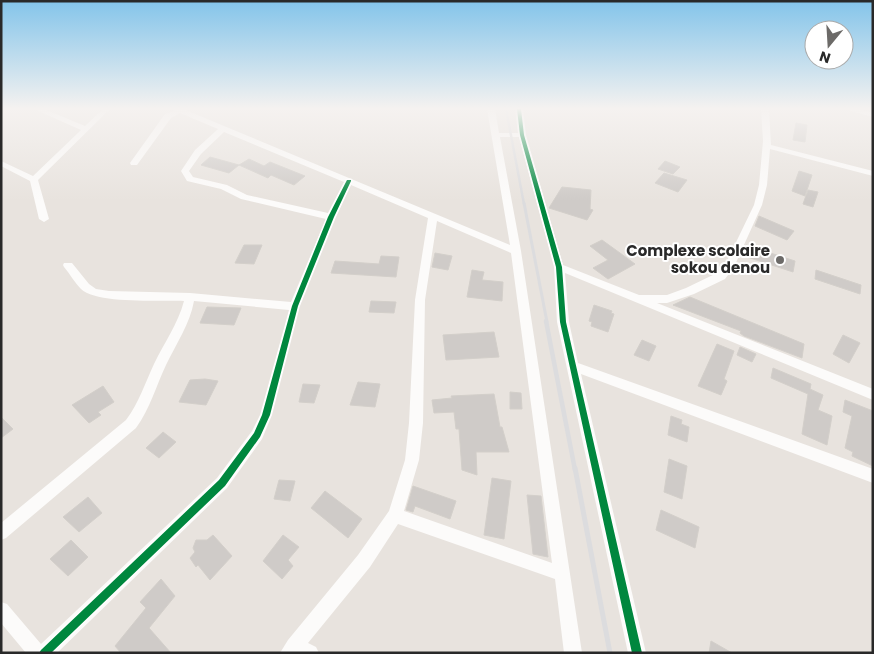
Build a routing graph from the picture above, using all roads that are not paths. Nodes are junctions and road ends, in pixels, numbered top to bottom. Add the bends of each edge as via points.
1 (74, 140) edge
2 (151, 140) edge
3 (212, 140) edge
4 (248, 140) edge
5 (496, 140) edge
6 (523, 140) edge
7 (767, 140) edge
8 (767, 146) junction
9 (1, 163) edge
10 (134, 163) dead end
11 (873, 174) edge
12 (34, 180) junction
13 (349, 181) junction
14 (433, 216) junction
15 (330, 217) junction
16 (44, 219) dead end
17 (516, 250) junction
18 (68, 265) dead end
19 (559, 267) junction
20 (190, 296) junction
21 (633, 297) junction
22 (295, 306) junction
23 (574, 367) junction
24 (873, 395) edge
25 (873, 476) edge
26 (394, 515) junction
27 (1, 533) edge
28 (562, 574) junction
29 (1, 610) edge
30 (298, 651) edge
31 (38, 653) edge
32 (44, 653) edge
33 (573, 653) edge
34 (637, 653) edge

1 - 12 street
2 - 10 street
3 - 15 street via 185,170 190,179 224,187 244,197
4 - 13 street
5 - 17 street
6 - 19 street
7 - 8 street
8 - 11 street
8 - 21 street via 758,205 735,256 720,276 668,299
9 - 12 street
12 - 16 street
13 - 14 street
13 - 15 street
14 - 17 street
14 - 26 street via 420,300 412,460
15 - 22 street
17 - 28 street
18 - 20 street via 93,292
19 - 21 street
19 - 23 street via 563,322
20 - 22 street
20 - 27 street via 187,314 132,424
21 - 24 street
22 - 32 street via 266,415 242,457 222,483
23 - 25 street
23 - 34 street
26 - 28 street
26 - 30 street via 364,562
28 - 33 street
29 - 31 street

